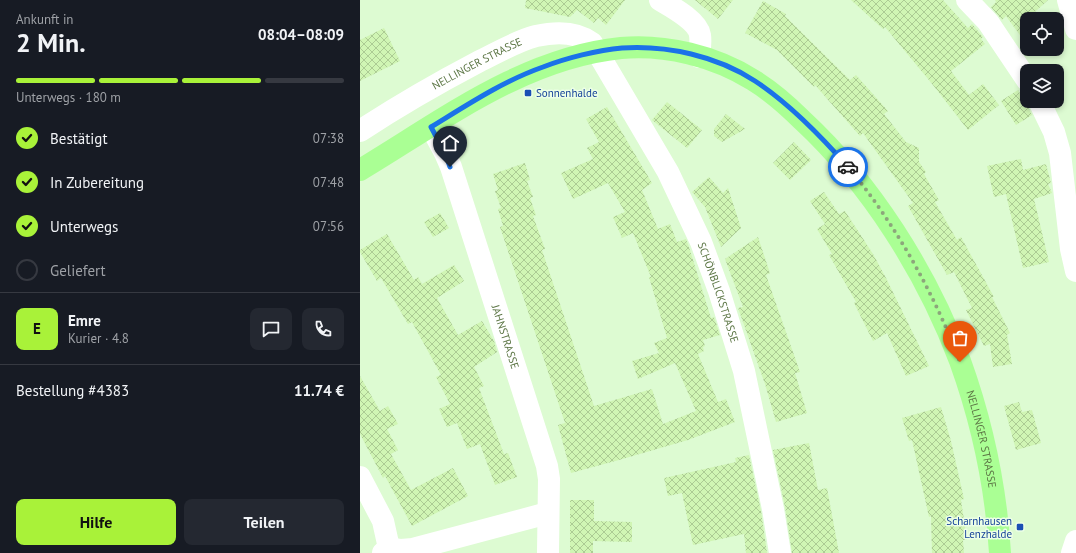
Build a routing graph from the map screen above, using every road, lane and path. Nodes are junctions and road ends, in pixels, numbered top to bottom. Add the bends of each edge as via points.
1 (660, 0) edge
2 (967, 0) edge
3 (1068, 0) edge
4 (1076, 29) edge
5 (598, 53) junction
6 (699, 57) junction
7 (1020, 70) edge
8 (1043, 108) edge
9 (431, 127) junction
10 (360, 131) edge
11 (360, 170) edge
12 (1076, 272) edge
13 (360, 477) edge
14 (548, 513) junction
15 (1076, 540) edge
16 (386, 551) edge
17 (548, 553) edge
18 (780, 553) edge
19 (1000, 553) edge
20 (1072, 553) edge

1 - 6 street via 698,29
2 - 7 street via 988,22
3 - 4 street
5 - 6 main road, NELLINGER STRASSE via 621,48 647,48
5 - 9 main road, NELLINGER STRASSE via 563,60 525,74
5 - 10 street, NELLINGER STRASSE via 590,41 573,35 557,33 529,38 417,96
5 - 18 street, SCHÖNBLICKSTRASSE via 668,172 690,216 710,266 744,371
6 - 19 main road, NELLINGER STRASSE via 725,65 754,80 812,128 872,198 906,251 946,328 970,393 987,458
8 - 12 street via 1059,148
9 - 11 main road, NELLINGER STRASSE
9 - 14 street, JAHNSTRASSE via 450,167 547,466
13 - 16 street via 383,520
14 - 16 street via 413,549
14 - 17 street, JAHNSTRASSE
15 - 20 street

